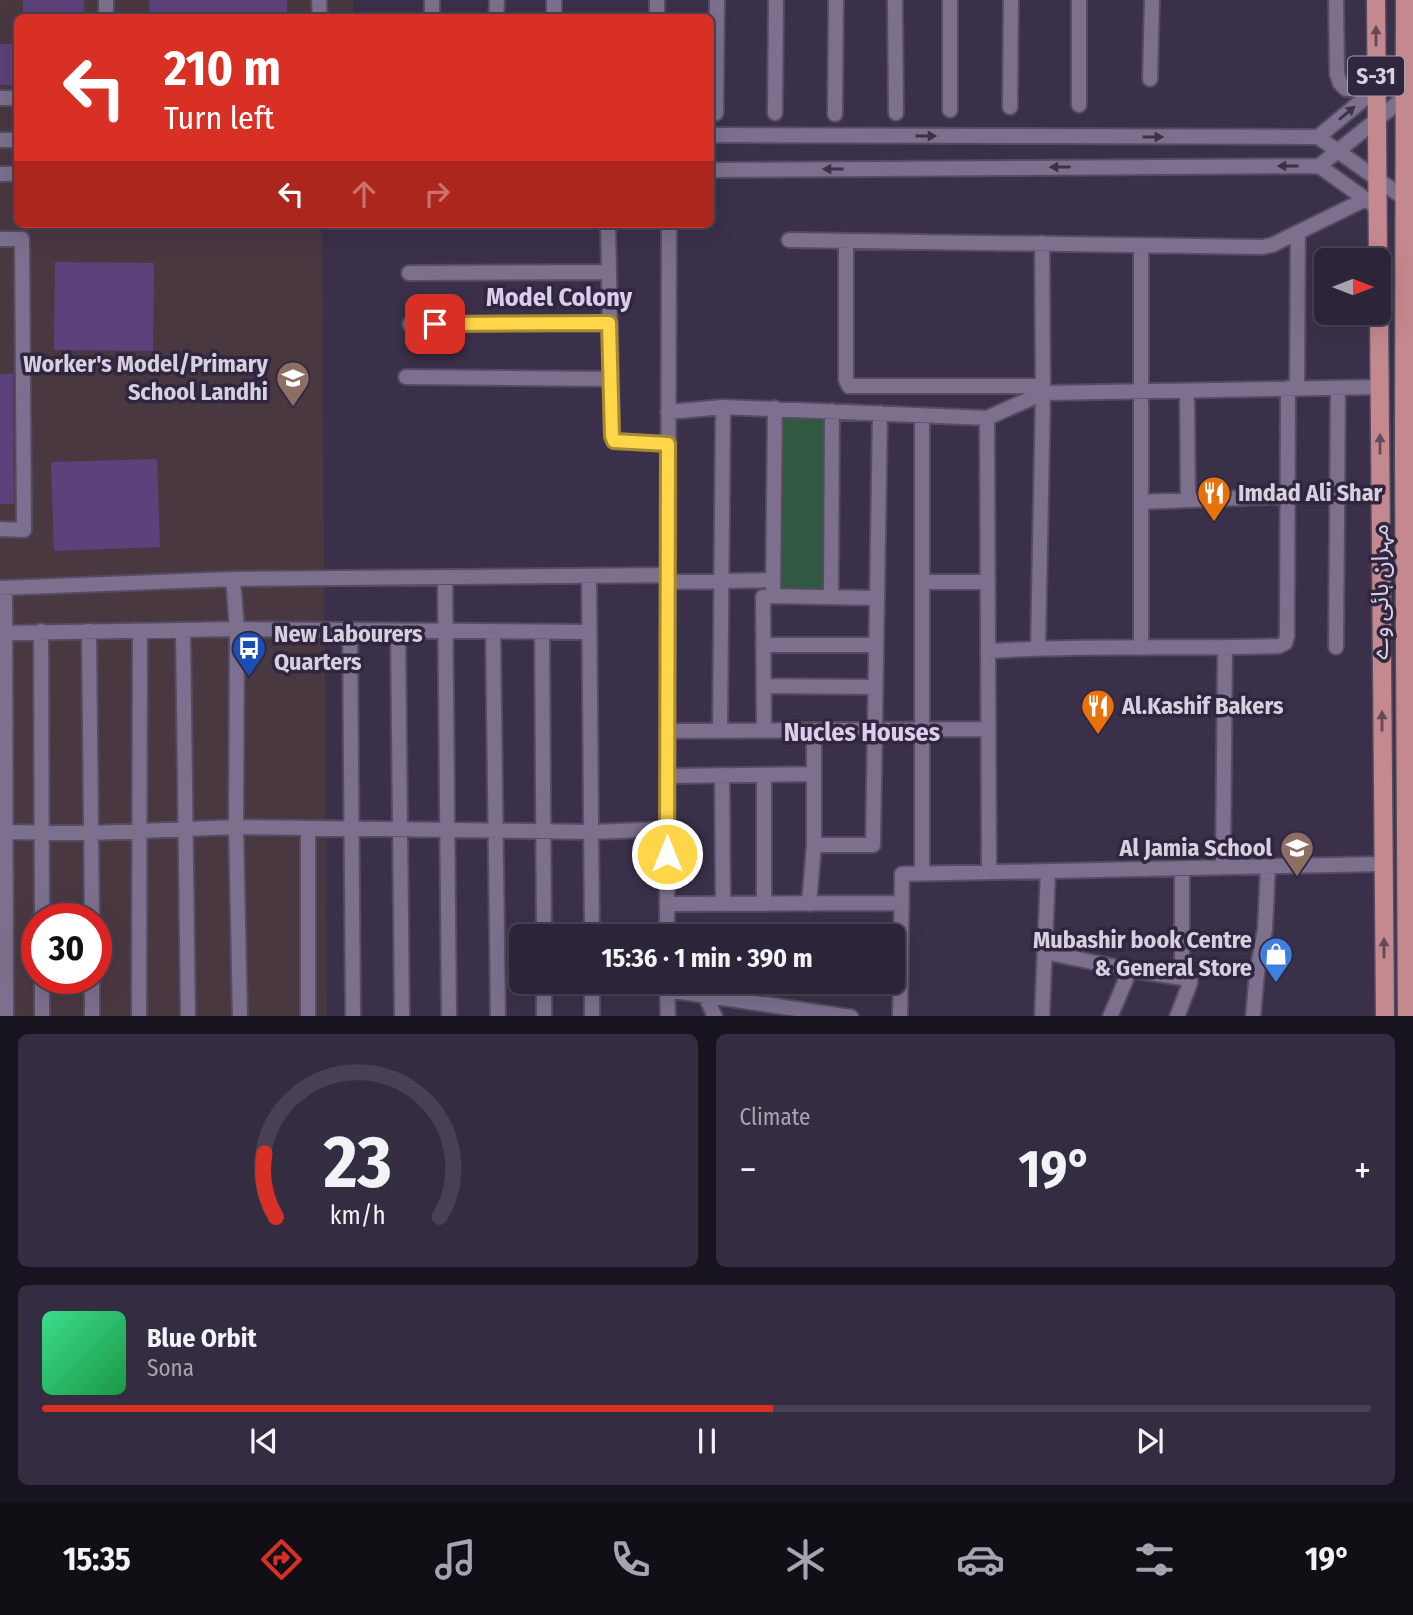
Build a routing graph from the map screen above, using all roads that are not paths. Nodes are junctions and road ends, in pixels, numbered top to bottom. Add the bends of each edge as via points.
1 (716, 0) edge
2 (776, 0) edge
3 (836, 0) edge
4 (895, 0) edge
5 (950, 0) edge
6 (1011, 0) edge
7 (1079, 0) edge
8 (1152, 0) edge
9 (1336, 0) edge
10 (1376, 0) edge
11 (1405, 0) edge
12 (1150, 79) dead end
13 (1376, 89) junction
14 (1405, 97) junction
15 (1079, 105) dead end
16 (1010, 107) dead end
17 (950, 110) dead end
18 (716, 113) dead end
19 (775, 113) dead end
20 (896, 113) dead end
21 (835, 114) dead end
22 (1377, 120) junction
23 (714, 135) edge
24 (1318, 137) junction
25 (1338, 151) junction
26 (1408, 165) edge
27 (1320, 166) junction
28 (714, 170) edge
29 (1377, 179) junction
30 (1404, 198) junction
31 (1372, 203) junction
32 (608, 228) edge
33 (669, 228) edge
34 (1298, 232) junction
35 (0, 239) edge
36 (789, 240) dead end
37 (846, 241) junction
38 (1042, 243) junction
39 (1141, 245) junction
40 (1377, 248) edge
41 (609, 272) junction
42 (409, 273) dead end
43 (609, 323) junction
44 (410, 324) dead end
45 (1379, 326) edge
46 (406, 377) dead end
47 (611, 379) junction
48 (1380, 387) junction
49 (1292, 388) junction
50 (1338, 388) junction
51 (1043, 389) junction
52 (1142, 391) junction
53 (1187, 391) junction
54 (723, 407) junction
55 (775, 408) junction
56 (832, 411) junction
57 (668, 412) junction
58 (880, 413) junction
59 (922, 417) junction
60 (987, 418) junction
61 (668, 444) junction
62 (1408, 454) edge
63 (1288, 496) junction
64 (1188, 500) junction
65 (1142, 502) junction
66 (1409, 527) edge
67 (0, 530) edge
68 (589, 576) junction
69 (445, 577) junction
70 (233, 579) junction
71 (668, 579) junction
72 (773, 580) junction
73 (721, 581) junction
74 (922, 582) junction
75 (988, 582) junction
76 (3, 587) edge
77 (773, 596) junction
78 (831, 597) junction
79 (876, 598) junction
80 (237, 629) junction
81 (41, 631) junction
82 (89, 631) junction
83 (140, 631) junction
84 (183, 631) junction
85 (350, 631) junction
86 (447, 631) junction
87 (398, 632) junction
88 (493, 632) junction
89 (542, 632) junction
90 (589, 632) junction
91 (7, 633) junction
92 (763, 645) junction
93 (875, 645) junction
94 (1336, 647) dead end
95 (1038, 648) junction
96 (1141, 648) junction
97 (1225, 648) junction
98 (988, 651) junction
99 (764, 686) junction
100 (875, 687) junction
101 (1409, 722) edge
102 (922, 728) junction
103 (988, 729) junction
104 (720, 730) junction
105 (764, 730) junction
106 (814, 730) junction
107 (876, 730) junction
108 (668, 731) junction
109 (814, 774) junction
110 (722, 775) junction
111 (764, 775) junction
112 (668, 776) junction
113 (236, 827) junction
114 (186, 828) junction
115 (308, 828) junction
116 (352, 828) junction
117 (401, 829) junction
118 (668, 829) junction
119 (448, 830) junction
120 (544, 830) junction
121 (139, 831) junction
122 (495, 831) junction
123 (3, 832) edge
124 (592, 832) junction
125 (41, 833) junction
126 (92, 833) junction
127 (814, 845) junction
128 (1383, 864) junction
129 (1268, 866) junction
130 (1223, 867) junction
131 (1182, 868) junction
132 (1048, 871) junction
133 (989, 872) junction
134 (922, 873) junction
135 (1410, 895) edge
136 (41, 903) edge
137 (92, 903) edge
138 (667, 904) junction
139 (723, 904) junction
140 (764, 904) junction
141 (809, 904) junction
142 (902, 904) junction
143 (544, 924) edge
144 (592, 924) edge
145 (667, 924) edge
146 (1045, 953) junction
147 (1130, 970) junction
148 (1190, 978) junction
149 (42, 994) edge
150 (92, 994) edge
151 (544, 994) edge
152 (592, 994) edge
153 (667, 994) edge
154 (701, 994) edge
155 (705, 995) junction
156 (6, 1016) edge
157 (42, 1016) edge
158 (92, 1016) edge
159 (139, 1016) edge
160 (188, 1016) edge
161 (240, 1016) edge
162 (308, 1016) edge
163 (353, 1016) edge
164 (402, 1016) edge
165 (449, 1016) edge
166 (498, 1016) edge
167 (544, 1016) edge
168 (593, 1016) edge
169 (667, 1016) edge
170 (715, 1016) edge
171 (844, 1016) edge
172 (900, 1016) edge
173 (1042, 1016) edge
174 (1110, 1016) edge
175 (1177, 1016) edge
176 (1253, 1016) edge
177 (1385, 1016) edge
178 (1407, 1016) edge

1 - 18 street
2 - 19 street
3 - 21 street
4 - 20 street
5 - 17 street
6 - 16 street
7 - 15 street
8 - 12 street
9 - 13 street via 1340,83 1346,89
13 -> 10 main road, S-31
11 - 14 main road, مہران ہائی وے / S-31
13 - 22 main road, S-31
24 -> 13 street
14 - 22 street
14 - 26 main road, مہران ہائی وے / S-31
22 - 25 street
22 - 29 main road, S-31
23 -> 24 street
24 - 25 street
25 - 27 street
25 - 29 street
26 - 30 main road, مہران ہائی وے / S-31
27 -> 28 street
27 - 31 street
29 - 30 street
29 - 31 main road, S-31
30 - 62 main road, مہران ہائی وے / S-31
31 - 34 street
31 - 40 main road, S-31
32 - 41 street
33 - 57 street
34 - 39 street via 1262,247
34 - 49 street
35 - 67 street via 22,239 24,530
36 - 37 street
37 - 38 street
37 - 51 street via 849,386
38 - 39 street
38 - 51 street
39 - 52 street
41 - 42 street
41 - 43 street
43 - 44 street
43 - 47 street
45 - 48 main road, مہران ہائی وے
46 - 47 street
47 - 61 street via 614,441
48 - 50 street
128 -> 48 main road, مہران ہائی وے
49 - 50 street
49 - 53 street
49 - 63 street
50 - 94 street
51 - 52 street
51 - 60 street
51 - 95 street
52 - 53 street
52 - 65 street
53 - 64 street
54 - 55 street
54 - 57 street
54 - 73 street
55 - 56 street
55 - 72 street
56 - 58 street
56 - 78 street
57 - 61 street
58 - 59 street
58 - 79 street
59 - 60 street
59 - 74 street
60 - 75 street
61 - 71 street
62 - 66 main road, مہران ہائی وے / S-31
63 - 64 street
63 - 97 street via 1285,643
64 - 65 street
65 - 96 street
66 - 101 main road, مہران ہائی وے / S-31
68 - 69 street
68 - 71 street
68 - 90 street
69 - 70 street
69 - 86 street
70 - 76 street
70 - 80 street
71 - 73 street
71 - 108 street
72 - 73 street
72 - 77 street
73 - 104 street
74 - 75 street
74 - 102 street
75 - 98 street
76 - 91 street
77 - 78 street
77 - 92 street via 763,597
78 - 79 street
79 - 93 street
80 - 84 street
80 - 85 street
80 - 113 street
81 - 82 street
81 - 91 street
81 - 125 street
82 - 83 street
82 - 126 street
83 - 84 street
83 - 121 street
84 - 114 street
85 - 87 street
85 - 116 street
86 - 87 street
86 - 88 street
86 - 119 street
87 - 117 street
88 - 89 street
88 - 122 street
89 - 90 street
89 - 120 street
90 - 124 street
91 - 123 street
92 - 93 street
92 - 99 street
93 - 100 street
95 - 96 street
95 - 98 street
96 - 97 street
97 - 130 street
98 - 103 street
99 - 100 street
99 - 105 street
100 - 107 street
101 - 135 main road, مہران ہائی وے / S-31
102 - 103 street
102 - 107 street
102 - 134 street
103 - 133 street
104 - 105 street
104 - 108 street
105 - 106 street
106 - 107 street
106 - 109 street
107 - 127 street via 873,845
108 - 112 street
109 - 111 street
109 - 127 street
110 - 111 street
110 - 112 street
110 - 139 street
111 - 140 street
112 - 118 street
113 - 114 street
113 - 115 street
113 - 161 street
114 - 121 street
114 - 160 street
115 - 116 street
115 - 162 street
116 - 117 street
116 - 163 street
117 - 119 street
117 - 164 street
118 - 124 street
118 - 138 street
119 - 122 street
119 - 165 street
120 - 122 street
120 - 124 street
120 - 143 street
121 - 126 street
121 - 159 street
122 - 166 street
123 - 125 street
123 - 156 street
124 - 144 street
125 - 126 street
125 - 136 street
126 - 137 street
127 - 141 street
128 - 129 street
177 -> 128 main road, مہران ہائی وے
129 - 130 street
129 - 176 street
130 - 131 street
131 - 132 street
131 - 148 street via 1182,959
132 - 133 street
132 - 146 street
133 - 134 street
134 - 142 street via 902,874
135 - 178 main road, مہران ہائی وے / S-31
138 - 139 street
138 - 145 street
139 - 140 street
140 - 141 street
141 - 142 street
142 - 172 street
146 - 147 street
146 - 173 street
147 - 148 street
147 - 174 street
148 - 175 street
149 - 157 street
150 - 158 street
151 - 167 street
152 - 168 street
153 - 169 street
154 - 155 street
155 - 170 street
155 - 171 street

